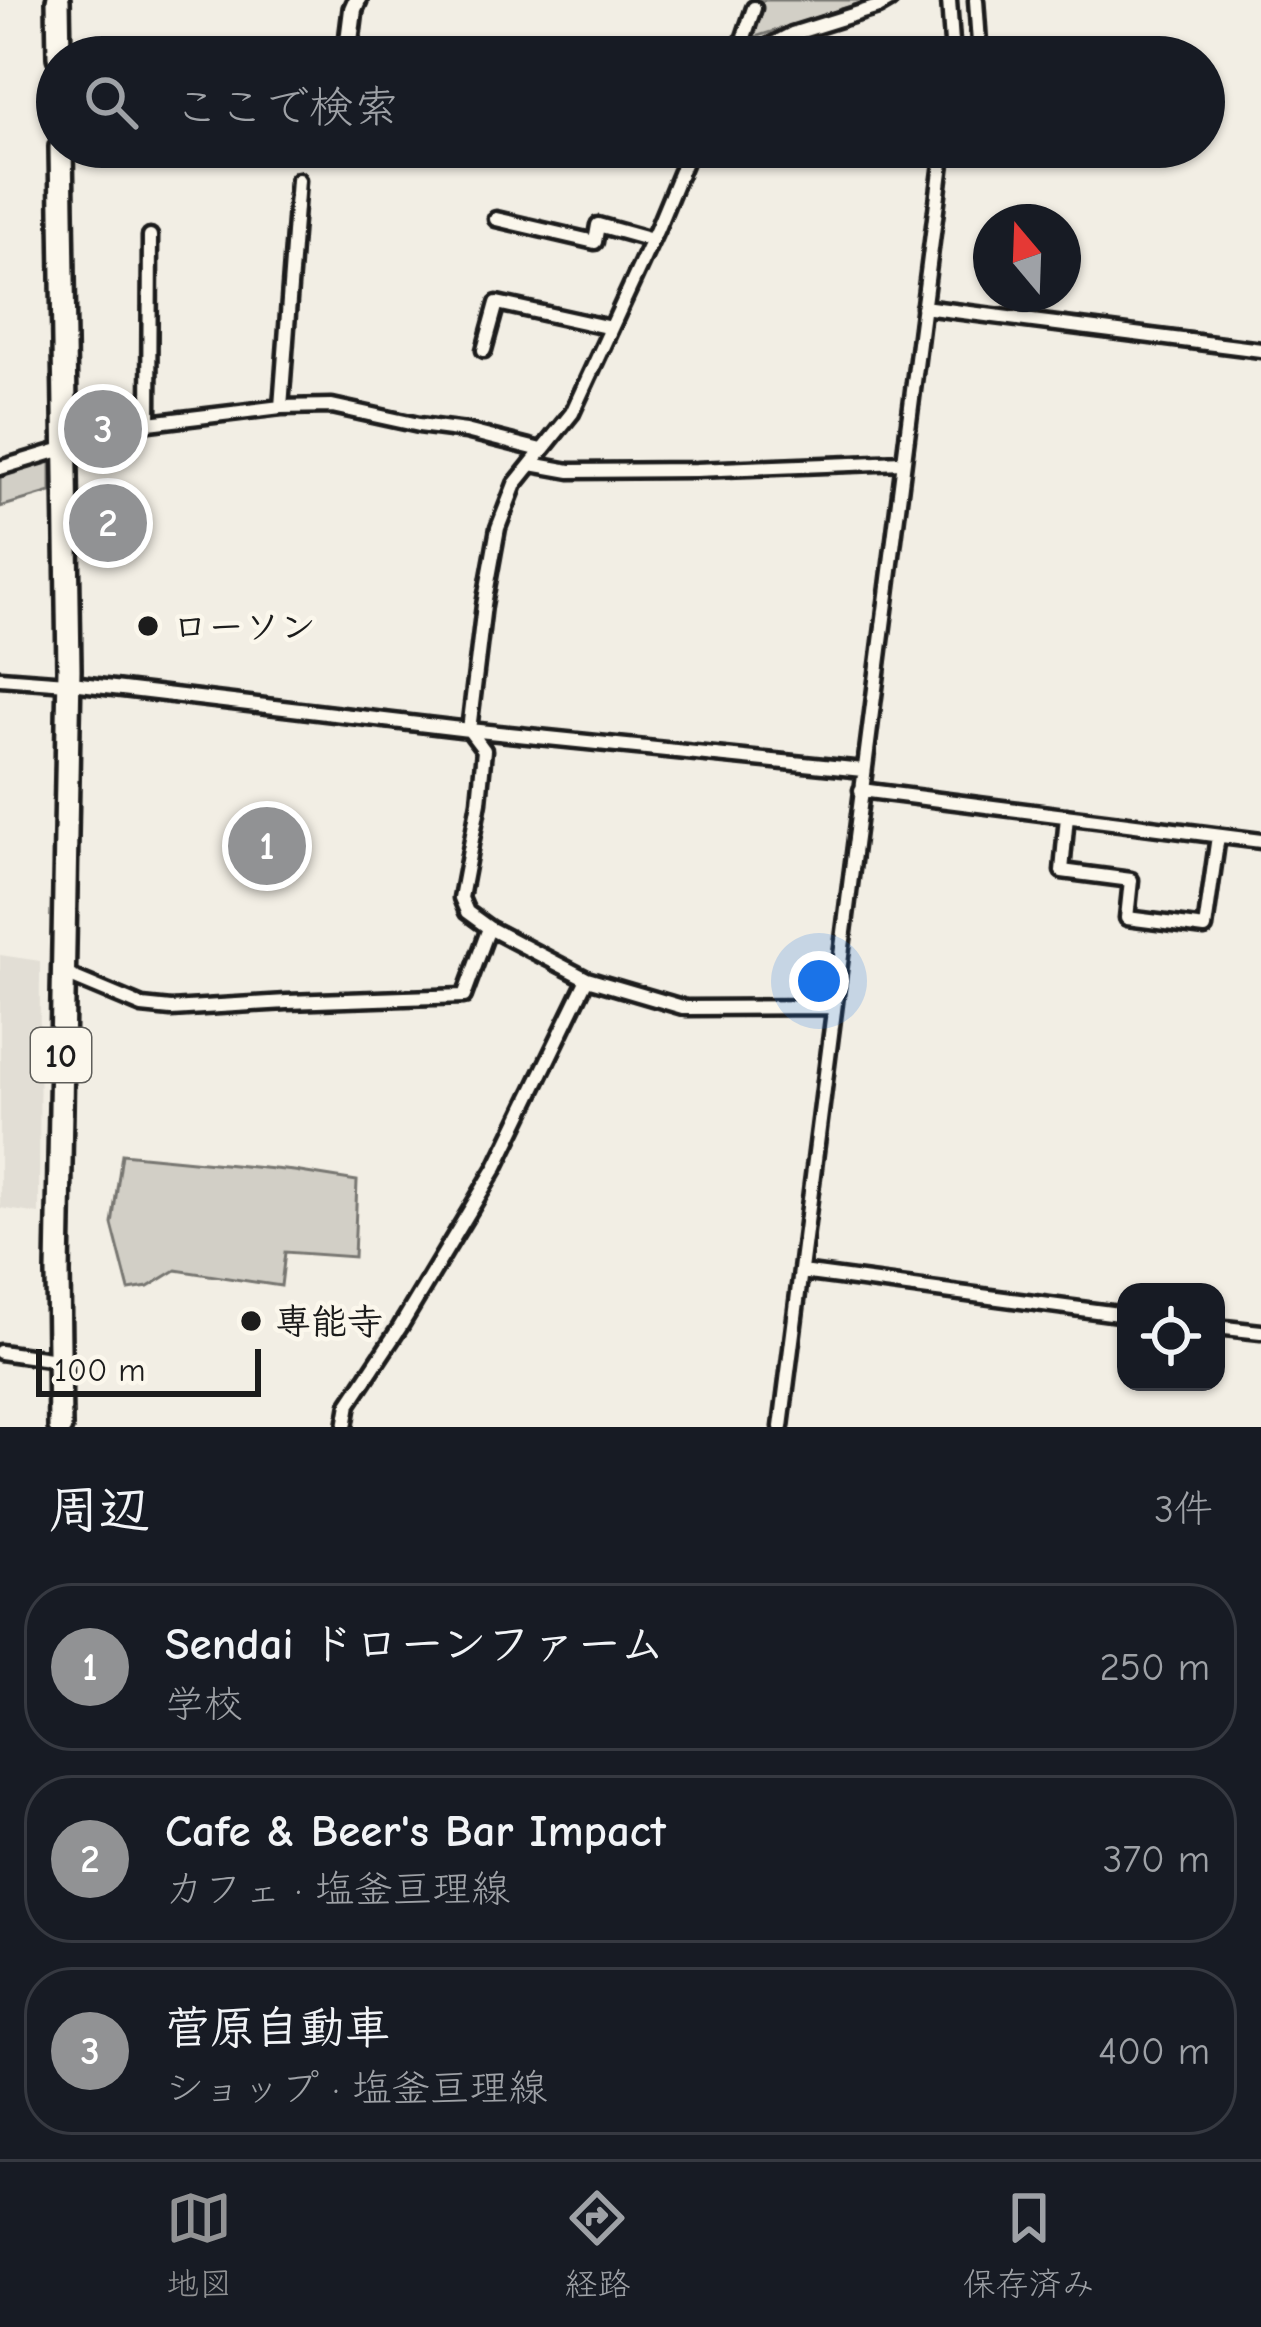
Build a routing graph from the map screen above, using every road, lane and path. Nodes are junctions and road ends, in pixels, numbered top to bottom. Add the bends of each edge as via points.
1 (58, 0) edge
2 (357, 0) edge
3 (890, 0) edge
4 (949, 0) edge
5 (976, 0) edge
6 (754, 8) dead end
7 (59, 36) edge
8 (349, 36) edge
9 (744, 36) edge
10 (788, 36) edge
11 (952, 36) edge
12 (979, 36) edge
13 (61, 168) edge
14 (683, 168) edge
15 (941, 168) edge
16 (298, 180) dead end
17 (496, 219) dead end
18 (151, 236) dead end
19 (652, 240) junction
20 (923, 307) junction
21 (611, 328) junction
22 (484, 350) dead end
23 (1261, 350) edge
24 (281, 407) junction
25 (149, 424) junction
26 (66, 450) junction
27 (541, 450) junction
28 (903, 462) junction
29 (531, 464) junction
30 (0, 468) edge
31 (0, 678) edge
32 (68, 683) junction
33 (469, 730) junction
34 (863, 770) junction
35 (861, 790) junction
36 (1067, 816) junction
37 (1218, 836) junction
38 (1261, 842) edge
39 (489, 928) junction
40 (63, 973) junction
41 (587, 979) junction
42 (834, 1007) junction
43 (801, 1272) junction
44 (1117, 1314) edge
45 (1225, 1328) edge
46 (1261, 1333) edge
47 (0, 1352) edge
48 (57, 1360) junction
49 (60, 1427) edge
50 (345, 1427) edge
51 (781, 1427) edge

1 - 7 main road
2 - 8 street
3 - 10 street
4 - 11 street
5 - 12 street
6 - 9 street
13 - 26 main road, 10
14 - 19 street
15 - 20 street
16 - 24 street
17 - 19 street via 595,242 598,225
18 - 25 street
19 - 21 street
20 - 23 street
20 - 28 street
21 - 22 street via 497,303
21 - 27 street via 572,413
24 - 25 street
24 - 27 street via 332,406
25 - 26 street
26 - 30 street
26 - 32 main road, 10
27 - 29 street
28 - 29 street via 591,471
28 - 34 street
29 - 33 street via 498,528
31 - 32 street
32 - 33 street
32 - 40 main road, 10
33 - 34 street
33 - 39 street via 484,750 461,898
34 - 35 street
35 - 36 street
35 - 42 street
36 - 37 street
36 - 37 street via 1062,871 1131,880 1127,918 1205,928
37 - 38 street
39 - 40 street via 464,996 171,1009 142,1006
39 - 41 street
40 - 48 main road, 10
41 - 42 street via 686,1008
41 - 50 street via 496,1167 350,1404
42 - 43 street
43 - 44 street
43 - 51 street
45 - 46 street
47 - 48 street
48 - 49 main road, 10

